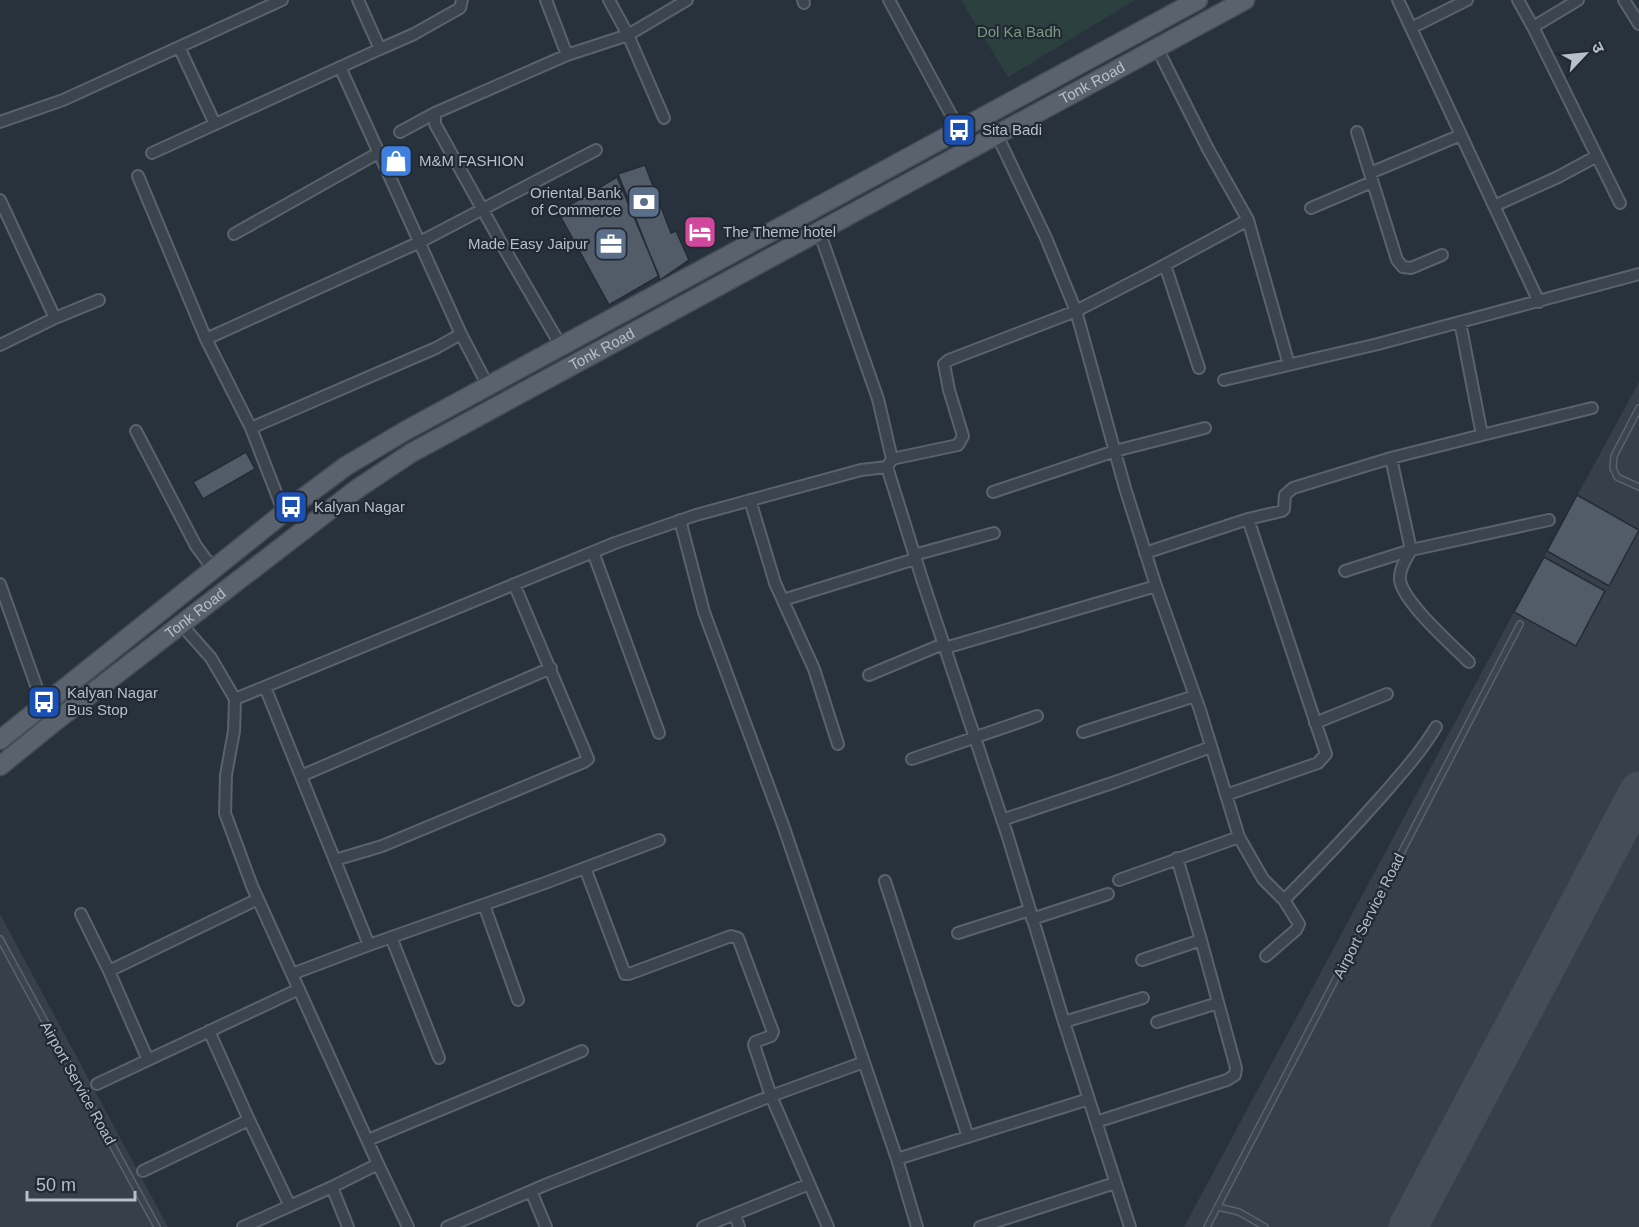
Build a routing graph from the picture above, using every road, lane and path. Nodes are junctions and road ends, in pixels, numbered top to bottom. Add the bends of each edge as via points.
1 (282, 0) edge
2 (358, 0) edge
3 (462, 0) edge
4 (546, 0) edge
5 (609, 0) edge
6 (687, 0) edge
7 (889, 0) edge
8 (1198, 0) edge
9 (1245, 0) edge
10 (1398, 0) edge
11 (1467, 0) edge
12 (1518, 0) edge
13 (1578, 0) edge
14 (1624, 0) edge
15 (1639, 24) edge
16 (1533, 27) junction
17 (1412, 28) junction
18 (628, 35) junction
19 (179, 47) junction
20 (1157, 48) junction
21 (380, 49) junction
22 (567, 55) junction
23 (340, 67) junction
24 (435, 113) junction
25 (664, 118) dead end
26 (0, 122) edge
27 (215, 124) junction
28 (959, 130) junction
29 (400, 132) dead end
30 (1357, 132) dead end
31 (997, 135) junction
32 (1461, 135) junction
33 (596, 150) dead end
34 (970, 150) junction
35 (380, 152) junction
36 (152, 153) dead end
37 (1596, 156) junction
38 (138, 176) dead end
39 (1371, 178) junction
40 (0, 200) edge
41 (1620, 203) dead end
42 (1494, 206) junction
43 (1311, 208) dead end
44 (483, 210) junction
45 (1248, 220) junction
46 (819, 231) junction
47 (234, 234) dead end
48 (420, 242) junction
49 (1442, 255) dead end
50 (1165, 265) junction
51 (1639, 274) edge
52 (99, 300) dead end
53 (1539, 302) junction
54 (1076, 311) junction
55 (55, 318) junction
56 (1460, 322) junction
57 (461, 334) junction
58 (206, 339) junction
59 (0, 345) edge
60 (561, 346) junction
61 (1289, 364) junction
62 (1198, 368) dead end
63 (1224, 380) dead end
64 (488, 386) junction
65 (1592, 408) dead end
66 (1639, 408) edge
67 (251, 428) junction
68 (1205, 428) dead end
69 (136, 431) dead end
70 (1482, 435) junction
71 (1114, 451) junction
72 (1391, 458) junction
73 (890, 463) junction
74 (1639, 487) edge
75 (993, 492) dead end
76 (750, 500) junction
77 (284, 513) junction
78 (1248, 519) junction
79 (680, 520) junction
80 (1550, 520) dead end
81 (994, 533) dead end
82 (1411, 550) junction
83 (593, 552) junction
84 (1145, 553) junction
85 (915, 557) junction
86 (213, 569) junction
87 (1345, 571) dead end
88 (0, 584) edge
89 (514, 584) junction
90 (1156, 586) junction
91 (783, 600) junction
92 (181, 624) junction
93 (1520, 624) dead end
94 (944, 646) junction
95 (1469, 662) dead end
96 (551, 668) junction
97 (869, 675) dead end
98 (265, 687) junction
99 (1387, 694) dead end
100 (1195, 696) junction
101 (235, 699) junction
102 (43, 705) junction
103 (1037, 717) dead end
104 (1316, 723) junction
105 (1436, 727) dead end
106 (1083, 732) dead end
107 (659, 733) dead end
108 (975, 738) junction
109 (0, 740) edge
110 (838, 744) dead end
111 (1212, 747) junction
112 (912, 759) dead end
113 (0, 766) edge
114 (301, 776) junction
115 (1226, 795) junction
116 (1002, 820) junction
117 (1239, 837) junction
118 (659, 840) dead end
119 (1177, 858) junction
120 (334, 860) junction
121 (585, 868) junction
122 (1119, 879) dead end
123 (885, 881) dead end
124 (1108, 894) dead end
125 (258, 899) junction
126 (1284, 900) junction
127 (484, 904) junction
128 (81, 914) dead end
129 (1031, 915) junction
130 (958, 933) dead end
131 (391, 937) junction
132 (0, 939) edge
133 (1201, 940) junction
134 (369, 945) junction
135 (1266, 956) dead end
136 (1142, 960) dead end
137 (109, 971) junction
138 (292, 974) junction
139 (299, 988) junction
140 (1143, 998) dead end
141 (518, 1000) dead end
142 (1218, 1003) junction
143 (1064, 1022) junction
144 (1157, 1022) dead end
145 (208, 1031) junction
146 (582, 1051) dead end
147 (439, 1058) dead end
148 (148, 1060) junction
149 (864, 1062) junction
150 (97, 1084) dead end
151 (771, 1096) junction
152 (1089, 1099) junction
153 (249, 1120) junction
154 (1096, 1122) junction
155 (968, 1137) junction
156 (369, 1140) junction
157 (897, 1159) junction
158 (378, 1164) junction
159 (143, 1171) dead end
160 (1115, 1183) junction
161 (809, 1184) junction
162 (332, 1187) junction
163 (531, 1191) junction
164 (290, 1206) junction
165 (1218, 1207) junction
166 (735, 1214) junction
167 (157, 1227) edge
168 (243, 1227) edge
169 (348, 1227) edge
170 (408, 1227) edge
171 (447, 1227) edge
172 (546, 1227) edge
173 (703, 1227) edge
174 (740, 1227) edge
175 (828, 1227) edge
176 (917, 1227) edge
177 (980, 1227) edge
178 (1130, 1227) edge
179 (1207, 1227) edge
180 (1265, 1227) edge

1 - 19 street
2 - 21 street
3 - 21 street via 460,8
4 - 22 street
5 - 18 street
6 - 18 street
7 - 28 street
8 - 28 main road, Tonk Road
9 - 20 main road, Tonk Road
10 - 17 street
11 - 17 street
12 - 16 street
13 - 16 street
14 - 15 street
16 - 37 street
17 - 32 street
18 - 22 street
18 - 25 street
19 - 26 street via 63,100
19 - 27 street
20 - 31 main road, Tonk Road
20 - 45 street
21 - 23 street
22 - 24 street
23 - 27 street
23 - 35 street
24 - 29 street
24 - 44 street via 435,124
27 - 36 street
28 - 34 street
28 - 60 main road, Tonk Road
30 - 39 street
31 - 34 main road, Tonk Road
31 - 54 street
32 - 39 street
32 - 42 street
33 - 44 street
34 - 46 main road, Tonk Road
35 - 47 street
35 - 48 street
37 - 41 street
37 - 42 street
38 - 58 street
39 - 43 street
39 - 49 street via 1397,260 1403,267 1411,268
40 - 55 street
42 - 53 street
44 - 48 street
44 - 60 street
45 - 50 street
45 - 61 street
46 - 73 street via 878,399
46 - 92 main road, Tonk Road via 411,453 357,489
48 - 57 street
48 - 58 street
50 - 54 street
50 - 62 street
51 - 53 street
52 - 55 street
53 - 56 street
54 - 71 street
54 - 73 street via 944,364 962,441 958,446
55 - 59 street
56 - 61 street
56 - 70 street
57 - 64 street
57 - 67 street
58 - 67 street
60 - 64 main road, Tonk Road
61 - 63 street
64 - 77 main road, Tonk Road via 346,466
65 - 70 street
66 - 74 lane via 1614,456 1613,468 1617,477
67 - 77 street
68 - 71 street
69 - 86 street via 196,546
70 - 72 street
71 - 75 street
71 - 84 street
72 - 78 street via 1293,488 1285,495 1282,511
72 - 82 street
73 - 76 street
73 - 85 street
76 - 79 street
76 - 91 street
77 - 86 main road, Tonk Road
78 - 84 street
78 - 104 street
79 - 83 street
79 - 149 street via 704,612 783,825
80 - 82 street
81 - 85 street
82 - 87 street
82 - 95 street via 1400,580 1406,596
83 - 89 street
83 - 107 street
84 - 90 street
85 - 91 street
85 - 94 street
86 - 102 main road, Tonk Road
88 - 102 street
89 - 96 street
89 - 98 street
90 - 94 street
90 - 100 street
91 - 110 street via 814,669
92 - 101 street via 211,658
92 - 113 main road, Tonk Road
93 - 165 lane, Airport Service Road
94 - 97 street
94 - 108 street
96 - 114 street
96 - 120 street via 588,759 382,846
98 - 101 street
98 - 114 street
99 - 104 street
100 - 106 street
100 - 111 street
101 - 125 street via 225,813
102 - 109 main road, Tonk Road
103 - 108 street
104 - 115 street via 1326,754 1318,763
105 - 126 street via 1423,749
108 - 112 street
108 - 116 street
111 - 115 street
111 - 116 street
114 - 120 street
115 - 117 street
116 - 129 street
117 - 119 street
117 - 126 street via 1263,879
118 - 121 street
119 - 122 street
119 - 133 street
120 - 134 street
121 - 127 street
121 - 151 street via 625,974 731,936 738,938 773,1032 754,1045
123 - 155 street
124 - 129 street
125 - 137 street
125 - 138 street
126 - 135 street via 1299,924
127 - 131 street
127 - 141 street
128 - 137 street
129 - 130 street
129 - 143 street
131 - 134 street
131 - 147 street
132 - 167 lane, Airport Service Road
133 - 136 street
133 - 142 street
134 - 138 street
137 - 148 street
138 - 139 street
139 - 145 street
139 - 156 street
140 - 143 street
142 - 144 street
142 - 154 street via 1236,1068 1234,1075
143 - 152 street
145 - 148 street
145 - 153 street
146 - 156 street
148 - 150 street
149 - 151 street
149 - 157 street
151 - 161 street
151 - 163 street
152 - 154 street
152 - 155 street
153 - 159 street
153 - 164 street
154 - 160 street
155 - 157 street
156 - 158 street
157 - 176 street
158 - 162 street
158 - 170 street
160 - 177 street
160 - 178 street
161 - 166 street
161 - 175 street
162 - 164 street
162 - 169 street
163 - 171 street
163 - 172 street
164 - 168 street
165 - 179 lane, Airport Service Road
165 - 180 lane via 1239,1212
166 - 173 street
166 - 174 street

